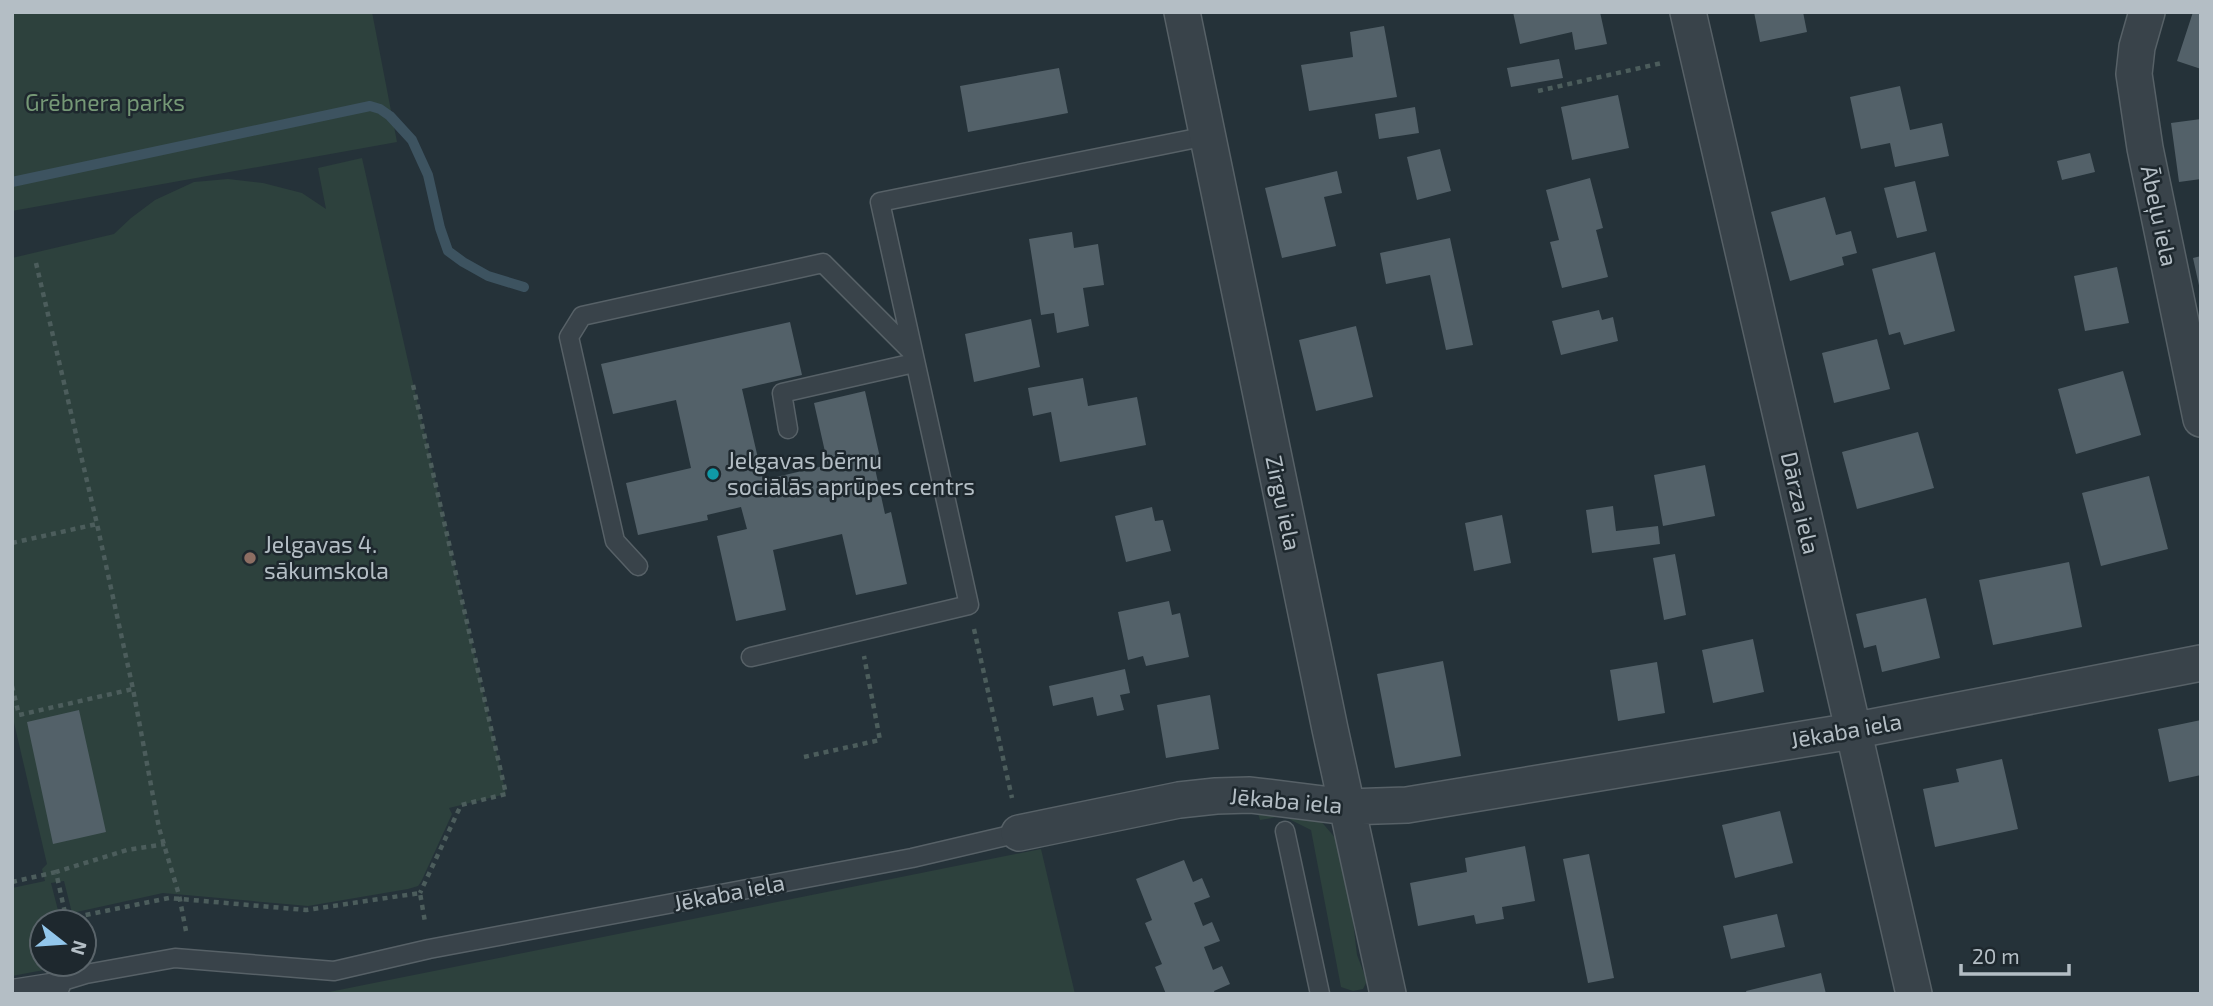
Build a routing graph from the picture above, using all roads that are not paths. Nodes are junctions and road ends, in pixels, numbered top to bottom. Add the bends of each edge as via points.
1 (1182, 12) edge
2 (1688, 12) edge
3 (2147, 12) edge
4 (1207, 136) junction
5 (913, 358) junction
6 (2201, 419) edge
7 (788, 429) dead end
8 (638, 566) dead end
9 (751, 657) dead end
10 (2201, 663) edge
11 (1852, 731) junction
12 (1347, 807) junction
13 (1285, 831) dead end
14 (1019, 833) joint
15 (60, 987) edge
16 (12, 989) edge
17 (1320, 994) edge
18 (1388, 994) edge
19 (1914, 994) edge

1 - 4 street, Zirgu iela
2 - 11 street, Dārza iela
3 - 6 street, Ābeļu iela via 2134,74
4 - 5 lane via 880,202
4 - 12 street, Zirgu iela
5 - 7 lane via 782,393
5 - 8 lane via 823,263 582,316 569,337 608,514 615,541
5 - 9 lane via 969,605
10 - 11 street, Jēkaba iela
11 - 12 street, Jēkaba iela via 1408,805
11 - 19 street, Dārza iela
12 - 14 street, Jēkaba iela via 1250,795 1216,796
12 - 18 street, Zirgu iela
13 - 17 lane
14 - 15 lane, Jēkaba iela via 898,861 334,971 175,958 86,974
15 - 16 lane, Jēkaba iela

